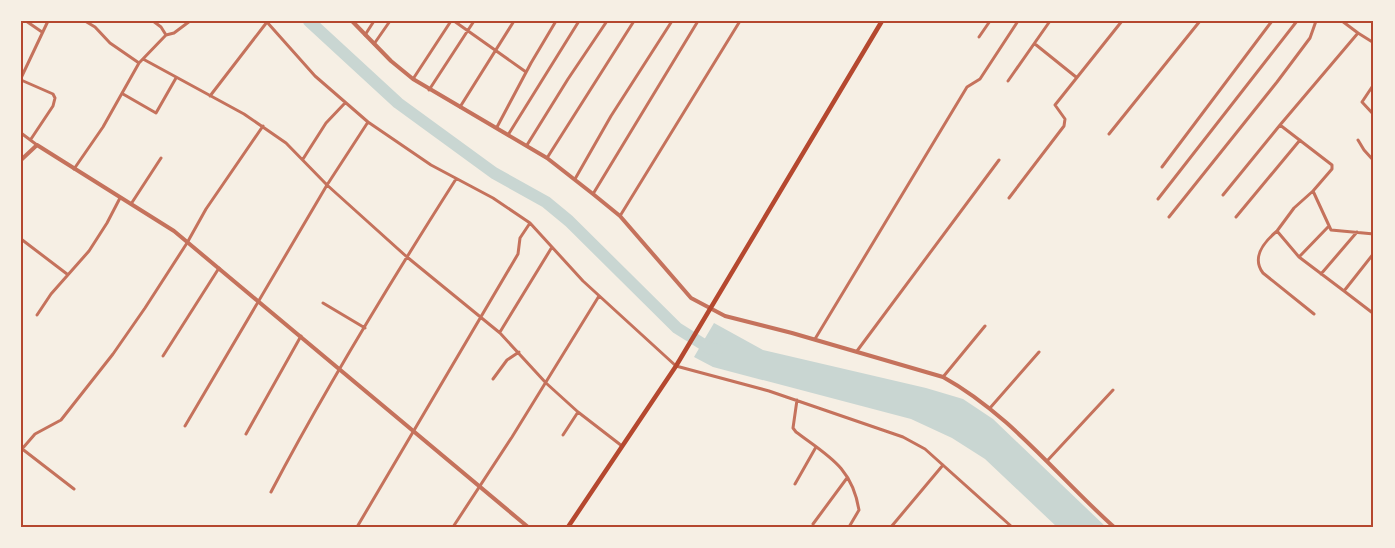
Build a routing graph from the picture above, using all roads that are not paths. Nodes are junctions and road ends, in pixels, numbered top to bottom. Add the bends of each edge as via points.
1 (26, 21) edge
2 (48, 21) edge
3 (86, 21) edge
4 (153, 21) edge
5 (190, 21) edge
6 (352, 21) edge
7 (374, 21) edge
8 (390, 21) edge
9 (453, 21) edge
10 (474, 21) edge
11 (514, 21) edge
12 (556, 21) edge
13 (579, 21) edge
14 (607, 21) edge
15 (634, 21) edge
16 (672, 21) edge
17 (698, 21) edge
18 (740, 21) edge
19 (882, 21) edge
20 (990, 21) edge
21 (1018, 21) edge
22 (1050, 21) edge
23 (1122, 21) edge
24 (1200, 21) edge
25 (1272, 21) edge
26 (1297, 21) edge
27 (1316, 21) edge
28 (1342, 21) edge
29 (266, 22) edge
30 (467, 31) junction
31 (42, 32) junction
32 (1358, 33) junction
33 (166, 35) junction
34 (365, 35) junction
35 (979, 37) dead end
36 (1374, 43) edge
37 (374, 44) junction
38 (1035, 44) junction
39 (495, 50) junction
40 (143, 59) junction
41 (139, 63) junction
42 (526, 72) junction
43 (1076, 77) junction
44 (176, 78) junction
45 (21, 79) edge
46 (413, 79) junction
47 (1008, 81) dead end
48 (1374, 84) edge
49 (429, 90) junction
50 (123, 94) junction
51 (210, 96) junction
52 (345, 103) junction
53 (460, 107) junction
54 (1374, 115) edge
55 (368, 122) junction
56 (1280, 124) junction
57 (263, 126) junction
58 (497, 127) junction
59 (21, 133) edge
60 (1108, 134) dead end
61 (508, 135) junction
62 (31, 139) junction
63 (1300, 140) junction
64 (1358, 140) dead end
65 (37, 145) junction
66 (527, 146) junction
67 (160, 158) dead end
68 (547, 158) junction
69 (303, 159) junction
70 (21, 160) edge
71 (999, 160) dead end
72 (1374, 161) edge
73 (1162, 167) dead end
74 (74, 170) junction
75 (456, 179) junction
76 (574, 179) junction
77 (327, 185) junction
78 (1313, 191) junction
79 (593, 194) junction
80 (1223, 195) dead end
81 (120, 198) junction
82 (1009, 198) dead end
83 (1158, 199) dead end
84 (131, 205) junction
85 (620, 216) junction
86 (1169, 217) dead end
87 (1236, 217) dead end
88 (530, 223) junction
89 (1328, 227) junction
90 (1277, 231) junction
91 (1357, 232) junction
92 (1374, 234) edge
93 (21, 239) edge
94 (187, 243) junction
95 (552, 247) junction
96 (1374, 253) edge
97 (407, 256) junction
98 (1299, 257) junction
99 (219, 268) junction
100 (67, 274) junction
101 (1321, 274) junction
102 (1344, 291) junction
103 (599, 296) junction
104 (260, 302) junction
105 (323, 303) dead end
106 (711, 308) junction
107 (1314, 314) dead end
108 (1374, 314) edge
109 (37, 315) dead end
110 (480, 316) junction
111 (985, 326) dead end
112 (365, 328) junction
113 (500, 333) junction
114 (301, 336) junction
115 (815, 340) junction
116 (857, 351) junction
117 (1039, 352) dead end
118 (517, 353) junction
119 (163, 356) dead end
120 (677, 363) junction
121 (340, 370) junction
122 (944, 377) junction
123 (493, 379) dead end
124 (546, 383) junction
125 (1113, 390) dead end
126 (797, 400) junction
127 (990, 408) junction
128 (578, 412) junction
129 (185, 426) dead end
130 (414, 431) junction
131 (246, 434) dead end
132 (563, 435) dead end
133 (622, 446) junction
134 (816, 447) junction
135 (21, 448) edge
136 (1046, 462) junction
137 (943, 465) junction
138 (848, 478) junction
139 (795, 484) dead end
140 (479, 488) junction
141 (74, 489) dead end
142 (271, 492) dead end
143 (813, 524) dead end
144 (357, 527) edge
145 (453, 527) edge
146 (528, 527) edge
147 (568, 527) edge
148 (849, 527) edge
149 (891, 527) edge
150 (1012, 527) edge
151 (1114, 527) edge

1 - 31 street
2 - 31 street
3 - 41 street
4 - 33 street
5 - 33 street
6 - 34 street
7 - 34 street
8 - 37 street
9 - 30 street
9 - 46 street
10 - 30 street
11 - 39 street
12 - 42 street
13 - 61 street
14 - 66 street
15 - 68 street
16 - 76 street
17 - 79 street
18 - 85 street
19 - 106 main road
20 - 35 street
21 - 115 street via 980,79 967,87
22 - 38 street
23 - 43 street
24 - 60 street
25 - 73 street
26 - 83 street
27 - 86 street via 1310,38 1284,74
28 - 32 street
29 - 51 street
29 - 52 street
30 - 39 street
30 - 49 street
31 - 45 street
32 - 36 street
32 - 56 street
33 - 40 street
34 - 37 street
37 - 46 street
38 - 43 street
38 - 47 street
39 - 42 street
39 - 53 street
40 - 41 street
40 - 44 street
41 - 50 street
42 - 58 street
43 - 82 street via 1054,105 1065,119 1064,126
44 - 50 street via 156,113
44 - 51 street
45 - 62 street via 55,98
46 - 49 street
48 - 54 street via 1362,101
49 - 53 street
50 - 74 street
51 - 57 street
52 - 55 street
52 - 69 street via 326,123
53 - 58 street
55 - 75 street
55 - 77 street
56 - 63 street
56 - 80 street
57 - 69 street
57 - 94 street
58 - 61 street
59 - 62 street
61 - 66 street
62 - 65 street
63 - 78 street via 1332,165
63 - 87 street
64 - 72 street
65 - 70 street
65 - 74 street
66 - 68 street
67 - 84 street
68 - 76 street
69 - 77 street
71 - 116 street
74 - 81 street
75 - 88 street
75 - 97 street
76 - 79 street
77 - 97 street
77 - 104 street
78 - 89 street
78 - 90 street
79 - 85 street
81 - 84 street
81 - 100 street via 89,251
84 - 94 street via 166,225
85 - 106 street via 685,293
88 - 95 street
88 - 110 street via 520,238 518,254
89 - 91 street
89 - 98 street
90 - 98 street
90 - 107 street via 1260,249 1259,267
91 - 92 street
91 - 101 street
93 - 100 street
94 - 99 street
94 - 135 street via 127,335 70,409
95 - 103 street
95 - 113 street
96 - 102 street
97 - 110 street
97 - 112 street
98 - 101 street
99 - 104 street
99 - 119 street
100 - 109 street
101 - 102 street
102 - 108 street
103 - 120 street
103 - 124 street
104 - 114 street
104 - 129 street
105 - 112 street
106 - 115 street via 725,316
106 - 120 main road
110 - 113 street
110 - 130 street
111 - 122 street
112 - 121 street
113 - 118 street
114 - 121 street
114 - 131 street
115 - 116 street
116 - 122 street
117 - 127 street
118 - 123 street
118 - 124 street
120 - 126 street
120 - 133 main road
121 - 130 street
121 - 142 street
122 - 127 street
124 - 128 street
124 - 140 street
125 - 136 street
126 - 134 street via 793,428
126 - 137 street via 903,437
127 - 136 street
128 - 132 street
128 - 133 street
130 - 140 street
130 - 144 street
133 - 147 main road
134 - 138 street via 840,465
134 - 139 street
135 - 141 street
136 - 151 street
137 - 149 street
137 - 150 street
138 - 143 street
138 - 148 street via 859,510
140 - 145 street
140 - 146 street

